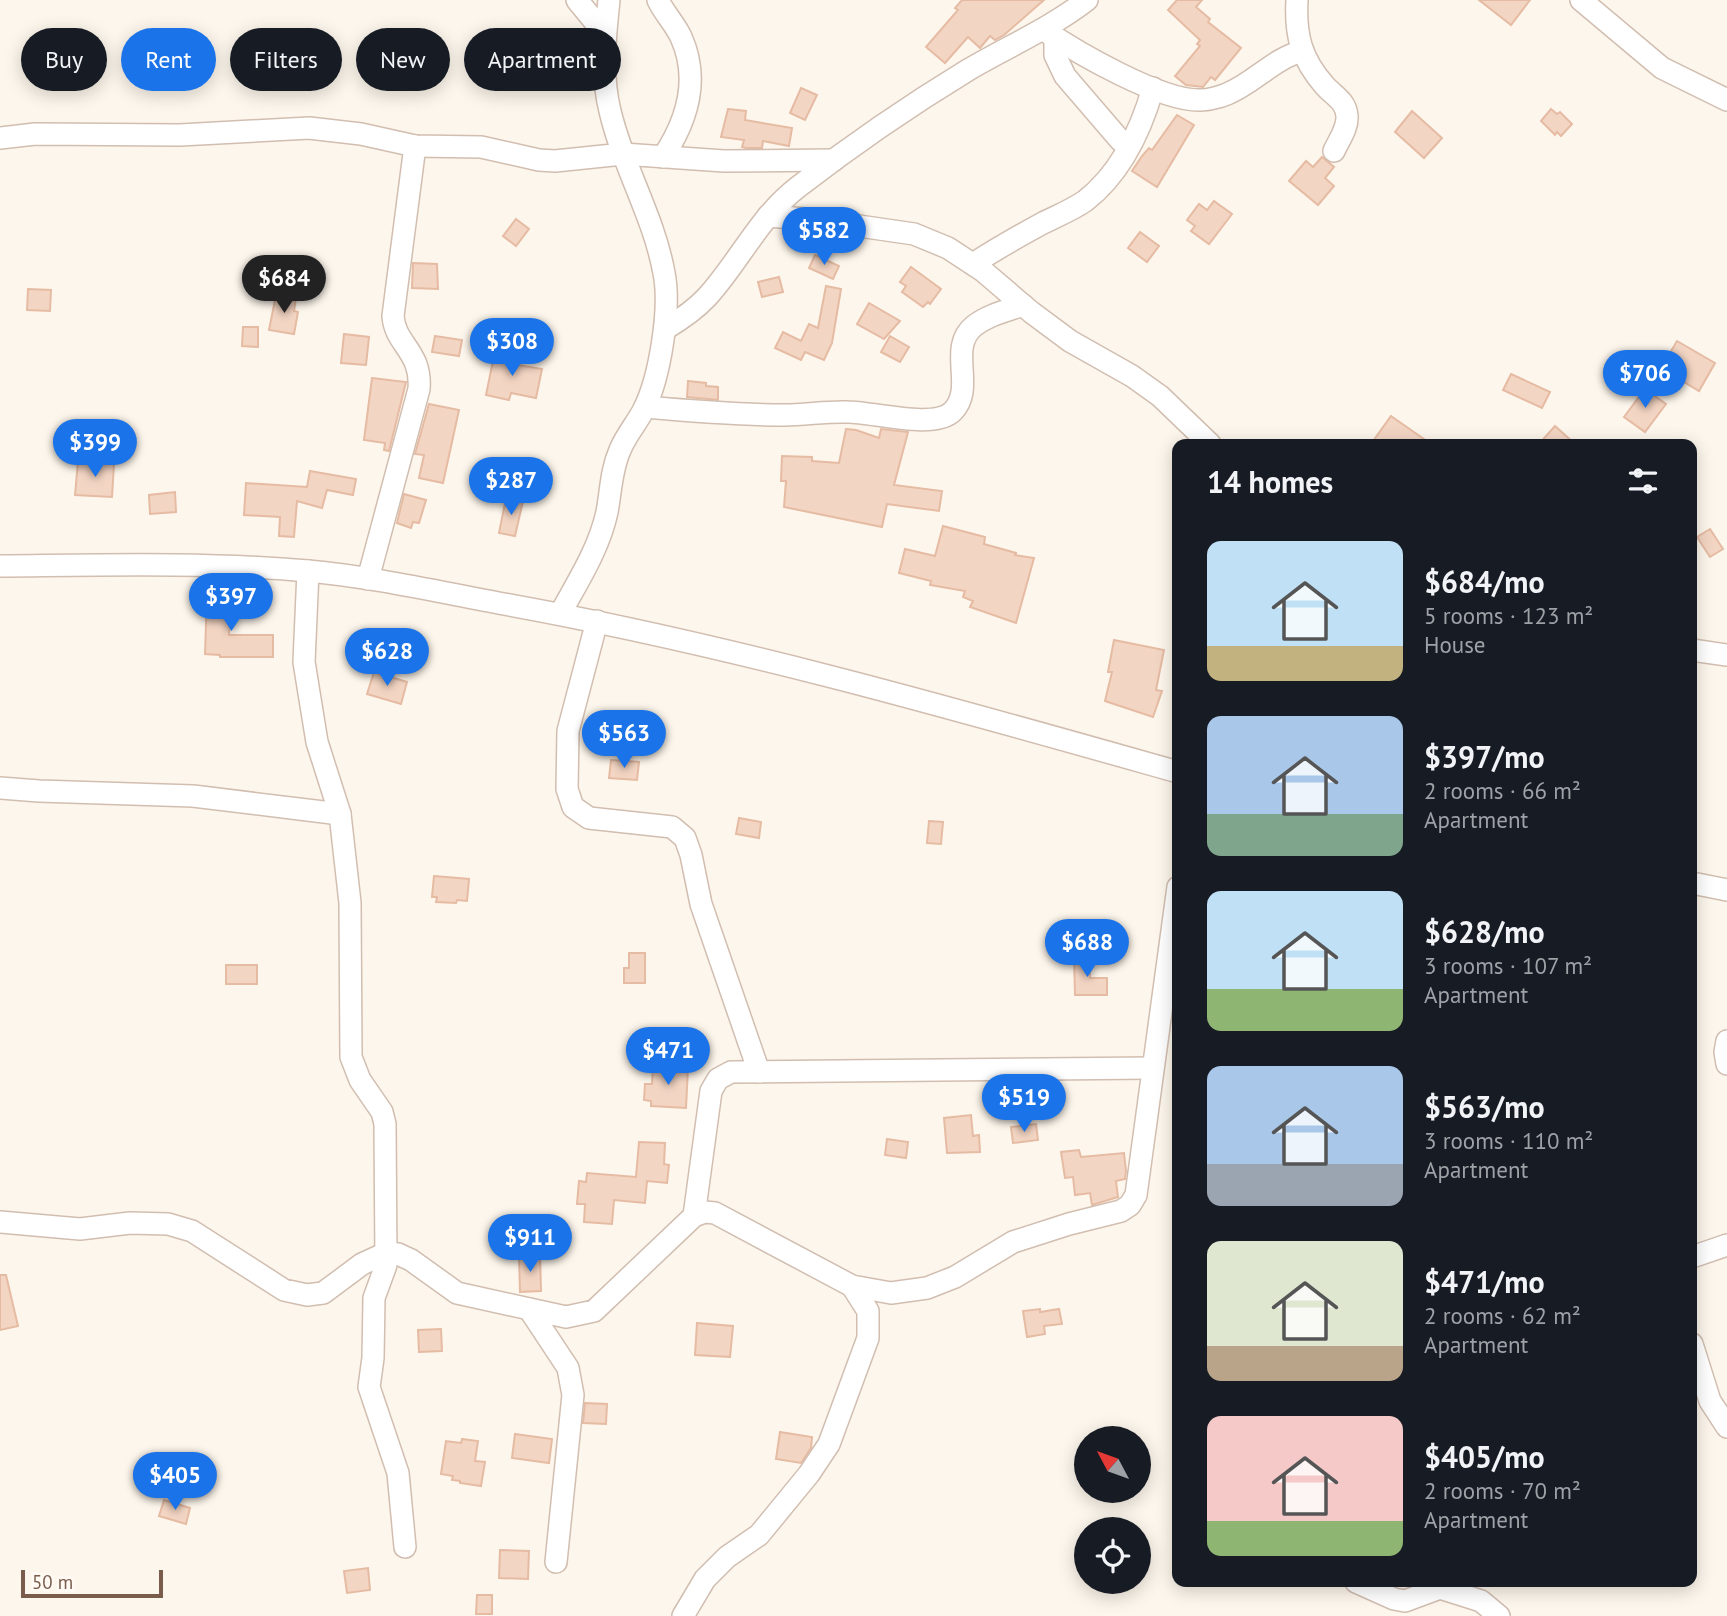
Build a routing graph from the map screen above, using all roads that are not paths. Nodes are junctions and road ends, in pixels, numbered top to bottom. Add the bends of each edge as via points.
1 (577, 0) edge
2 (609, 0) edge
3 (1087, 0) edge
4 (1297, 0) edge
5 (1581, 0) edge
6 (656, 1) edge
7 (600, 28) edge
8 (606, 28) edge
9 (1049, 34) junction
10 (1302, 51) junction
11 (1153, 88) junction
12 (607, 91) edge
13 (1727, 100) edge
14 (0, 138) edge
15 (415, 146) junction
16 (1129, 147) junction
17 (1334, 151) dead end
18 (623, 154) junction
19 (663, 157) junction
20 (834, 160) junction
21 (768, 216) junction
22 (973, 264) junction
23 (1023, 305) junction
24 (665, 329) junction
25 (645, 407) junction
26 (1205, 439) edge
27 (0, 566) edge
28 (308, 571) junction
29 (368, 579) junction
30 (560, 614) junction
31 (597, 621) junction
32 (1697, 651) edge
33 (1727, 655) edge
34 (1172, 770) edge
35 (0, 788) edge
36 (341, 814) junction
37 (1697, 884) edge
38 (1727, 890) edge
39 (1172, 930) edge
40 (1727, 1041) edge
41 (1727, 1064) edge
42 (1153, 1068) junction
43 (759, 1072) junction
44 (0, 1202) edge
45 (694, 1216) junction
46 (6, 1223) edge
47 (1727, 1245) edge
48 (386, 1254) junction
49 (1697, 1255) edge
50 (852, 1286) junction
51 (529, 1309) junction
52 (1697, 1360) edge
53 (1727, 1427) edge
54 (405, 1547) dead end
55 (556, 1562) dead end
56 (1367, 1587) edge
57 (683, 1616) edge
58 (1499, 1616) edge

1 - 7 street
2 - 8 street
3 - 9 street
4 - 10 street
5 - 13 street via 1661,68
6 - 19 street via 681,37 691,74 686,116
9 - 11 street via 1095,62
9 - 16 street via 1065,76
9 - 20 street via 934,92
10 - 11 street via 1226,94 1201,100
10 - 17 street via 1325,86 1345,105 1346,128
11 - 16 street via 1145,117
12 - 18 street
14 - 15 street via 309,128
15 - 18 street via 481,147 555,161
15 - 29 street via 393,316 394,328 418,365 419,389
16 - 22 street via 1105,182 1085,201
18 - 19 street
18 - 24 street via 651,223 664,273
19 - 20 street
20 - 21 street
21 - 22 street via 914,234
21 - 24 street via 709,295
22 - 23 street
23 - 25 street via 985,318 968,333 960,359 962,396 950,414 941,418
23 - 26 street via 1070,341 1151,389
24 - 25 street
25 - 30 street via 620,450 596,547
27 - 28 street via 185,564
28 - 29 street
28 - 36 street via 304,662 317,743
29 - 30 street
30 - 31 street
31 - 34 street via 792,665
31 - 43 street via 568,732 567,789 573,807 589,818 672,827 685,838 705,916
32 - 33 street
35 - 36 street via 193,796
36 - 48 street via 350,904 351,1057 382,1112
37 - 38 street
39 - 42 street
40 - 41 street
42 - 43 street
42 - 50 street via 1136,1195 1130,1205 1013,1242 955,1277 927,1288 891,1293
43 - 45 street via 731,1073 718,1079 711,1091
44 - 46 street
45 - 50 street via 715,1213
45 - 51 street via 594,1311 566,1317
46 - 48 street via 80,1229 168,1224 192,1231 284,1290 307,1295 323,1293 362,1264
47 - 49 street
48 - 51 street via 411,1260 457,1293
48 - 54 street via 374,1298 369,1387 398,1473
50 - 57 street via 868,1311 868,1338 828,1444 759,1535 705,1579
51 - 55 street via 568,1368 573,1395
52 - 53 street via 1710,1401
56 - 58 street via 1405,1601 1440,1588 1481,1601

